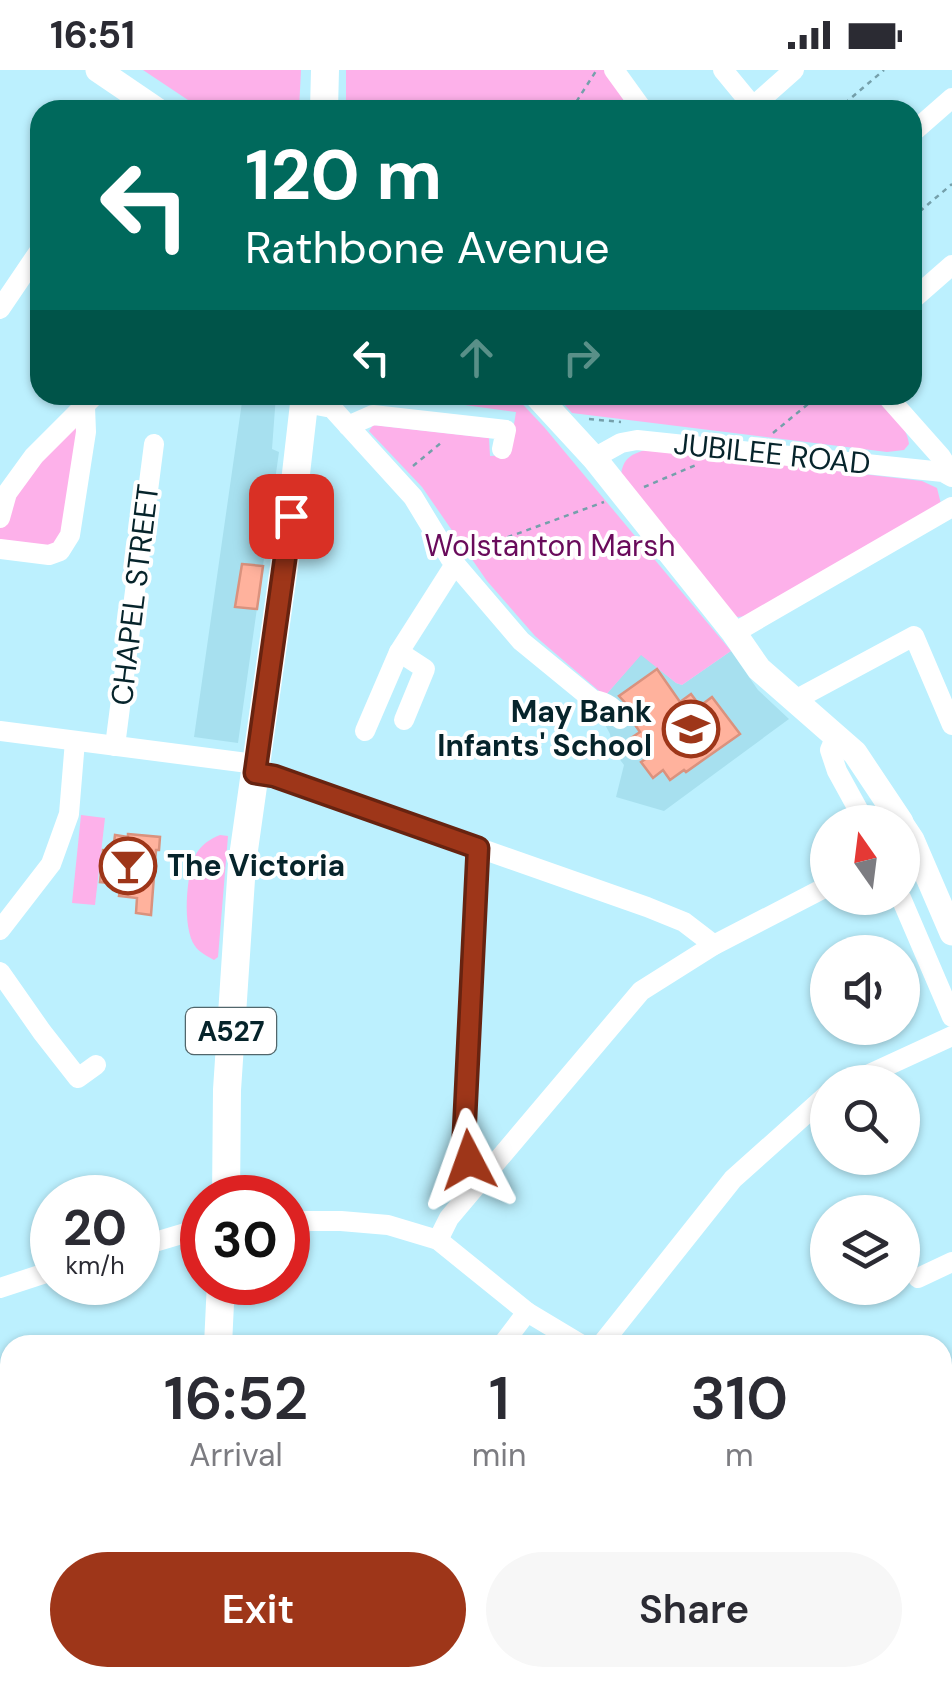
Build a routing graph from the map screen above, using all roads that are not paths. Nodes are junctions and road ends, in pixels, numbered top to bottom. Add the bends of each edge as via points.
1 (98, 70) edge
2 (325, 70) edge
3 (614, 70) edge
4 (723, 70) edge
5 (794, 70) edge
6 (952, 98) edge
7 (136, 100) edge
8 (324, 100) edge
9 (636, 100) edge
10 (746, 100) edge
11 (762, 100) edge
12 (922, 124) edge
13 (30, 264) edge
14 (952, 265) edge
15 (922, 291) edge
16 (0, 308) edge
17 (86, 405) edge
18 (89, 405) edge
19 (304, 405) edge
20 (323, 405) edge
21 (545, 405) edge
22 (895, 405) edge
23 (348, 426) junction
24 (154, 444) dead end
25 (502, 448) dead end
26 (594, 458) junction
27 (952, 476) edge
28 (952, 507) edge
29 (0, 518) edge
30 (0, 549) edge
31 (454, 564) junction
32 (734, 633) junction
33 (399, 652) junction
34 (795, 700) junction
35 (620, 718) dead end
36 (404, 720) dead end
37 (952, 726) edge
38 (0, 731) edge
39 (366, 732) dead end
40 (836, 736) junction
41 (75, 741) junction
42 (111, 745) junction
43 (256, 768) junction
44 (857, 805) edge
45 (888, 805) edge
46 (478, 848) junction
47 (920, 865) edge
48 (810, 895) edge
49 (909, 915) edge
50 (0, 930) edge
51 (952, 932) edge
52 (714, 944) junction
53 (0, 972) edge
54 (952, 1018) edge
55 (952, 1036) edge
56 (96, 1065) dead end
57 (889, 1065) edge
58 (810, 1110) edge
59 (226, 1175) edge
60 (483, 1178) junction
61 (310, 1221) edge
62 (438, 1240) junction
63 (952, 1262) edge
64 (920, 1277) edge
65 (30, 1278) edge
66 (0, 1288) edge
67 (221, 1305) edge
68 (527, 1312) junction
69 (219, 1335) edge
70 (510, 1335) edge
71 (565, 1335) edge
72 (609, 1335) edge

1 - 7 main road
2 - 8 highway
3 - 9 street
4 - 10 street
5 - 11 street
6 - 12 street
13 - 16 street
14 - 15 street
17 - 29 street via 34,456 7,493
18 - 30 street via 70,535 49,555
19 - 43 highway, A527
20 - 23 street
21 - 26 main road
22 - 27 street
23 - 25 street via 373,414 506,430
23 - 31 street via 412,497
24 - 42 street, CHAPEL STREET
26 - 27 street, JUBILEE ROAD via 621,443 652,440
26 - 32 main road
28 - 32 street
31 - 33 street
31 - 35 street via 521,641
32 - 34 main road via 759,668
33 - 36 street via 425,669
33 - 39 street
34 - 37 street via 914,636
34 - 40 main road
38 - 41 street
40 - 44 street via 830,750
40 - 45 main road via 855,753
41 - 42 street
41 - 50 street via 69,814 51,864
42 - 43 street
43 - 46 street
43 - 59 highway, A527 via 242,864
46 - 52 street via 672,917
46 - 60 street via 464,1136 469,1160
47 - 51 main road
48 - 52 street
49 - 54 street
52 - 60 street via 641,991
53 - 56 street via 78,1078
55 - 57 street
58 - 72 street via 733,1179
60 - 62 street
61 - 62 street via 388,1225
62 - 68 street
63 - 64 street
65 - 66 street
67 - 69 highway
68 - 70 street
68 - 71 street

